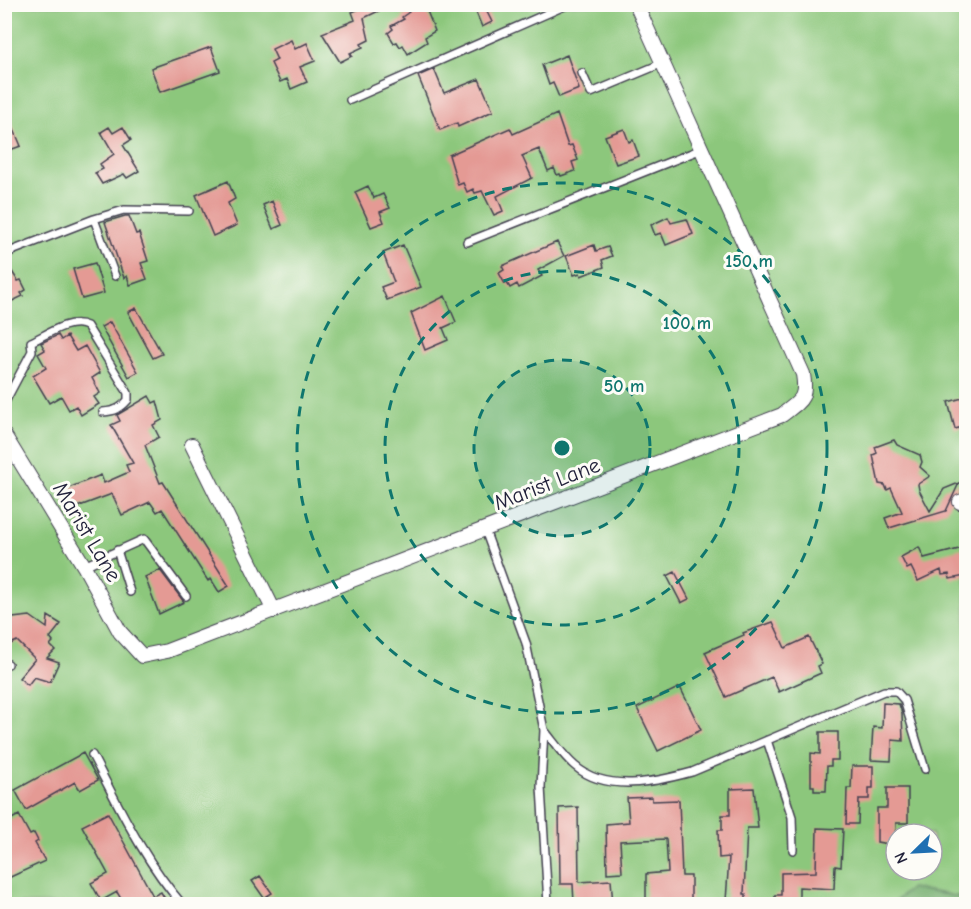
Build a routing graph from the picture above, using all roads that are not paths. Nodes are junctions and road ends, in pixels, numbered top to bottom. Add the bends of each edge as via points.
1 (569, 4) edge
2 (636, 4) edge
3 (663, 63) junction
4 (582, 73) dead end
5 (350, 100) dead end
6 (702, 149) junction
7 (189, 211) dead end
8 (94, 219) junction
9 (467, 242) dead end
10 (4, 254) edge
11 (115, 276) dead end
12 (4, 404) edge
13 (103, 412) dead end
14 (4, 435) edge
15 (192, 444) dead end
16 (485, 530) junction
17 (117, 550) junction
18 (84, 566) junction
19 (129, 592) dead end
20 (186, 596) dead end
21 (274, 611) junction
22 (544, 730) junction
23 (767, 740) junction
24 (92, 755) dead end
25 (925, 769) dead end
26 (792, 850) dead end
27 (182, 904) edge
28 (549, 904) edge

1 - 5 lane
2 - 3 street, Marist Lane
3 - 4 lane via 591,93
3 - 6 street, Marist Lane
6 - 9 lane
6 - 16 street, Marist Lane via 803,374 806,389 802,399 782,415
7 - 8 lane via 124,210
8 - 10 lane
8 - 11 lane
12 - 13 lane via 32,351 31,342 66,325 81,323 87,326 128,393 122,406
14 - 18 street, Marist Lane
15 - 21 street
16 - 21 street, Marist Lane
16 - 22 lane via 526,643
17 - 18 lane
17 - 19 lane
17 - 20 lane via 144,539
18 - 21 street, Marist Lane via 120,632 142,656 167,651
22 - 23 lane via 584,772 630,783 660,781 692,772
22 - 28 lane via 541,787
23 - 25 lane via 875,694 896,691 904,700
23 - 26 lane via 792,817
24 - 27 lane via 149,862

